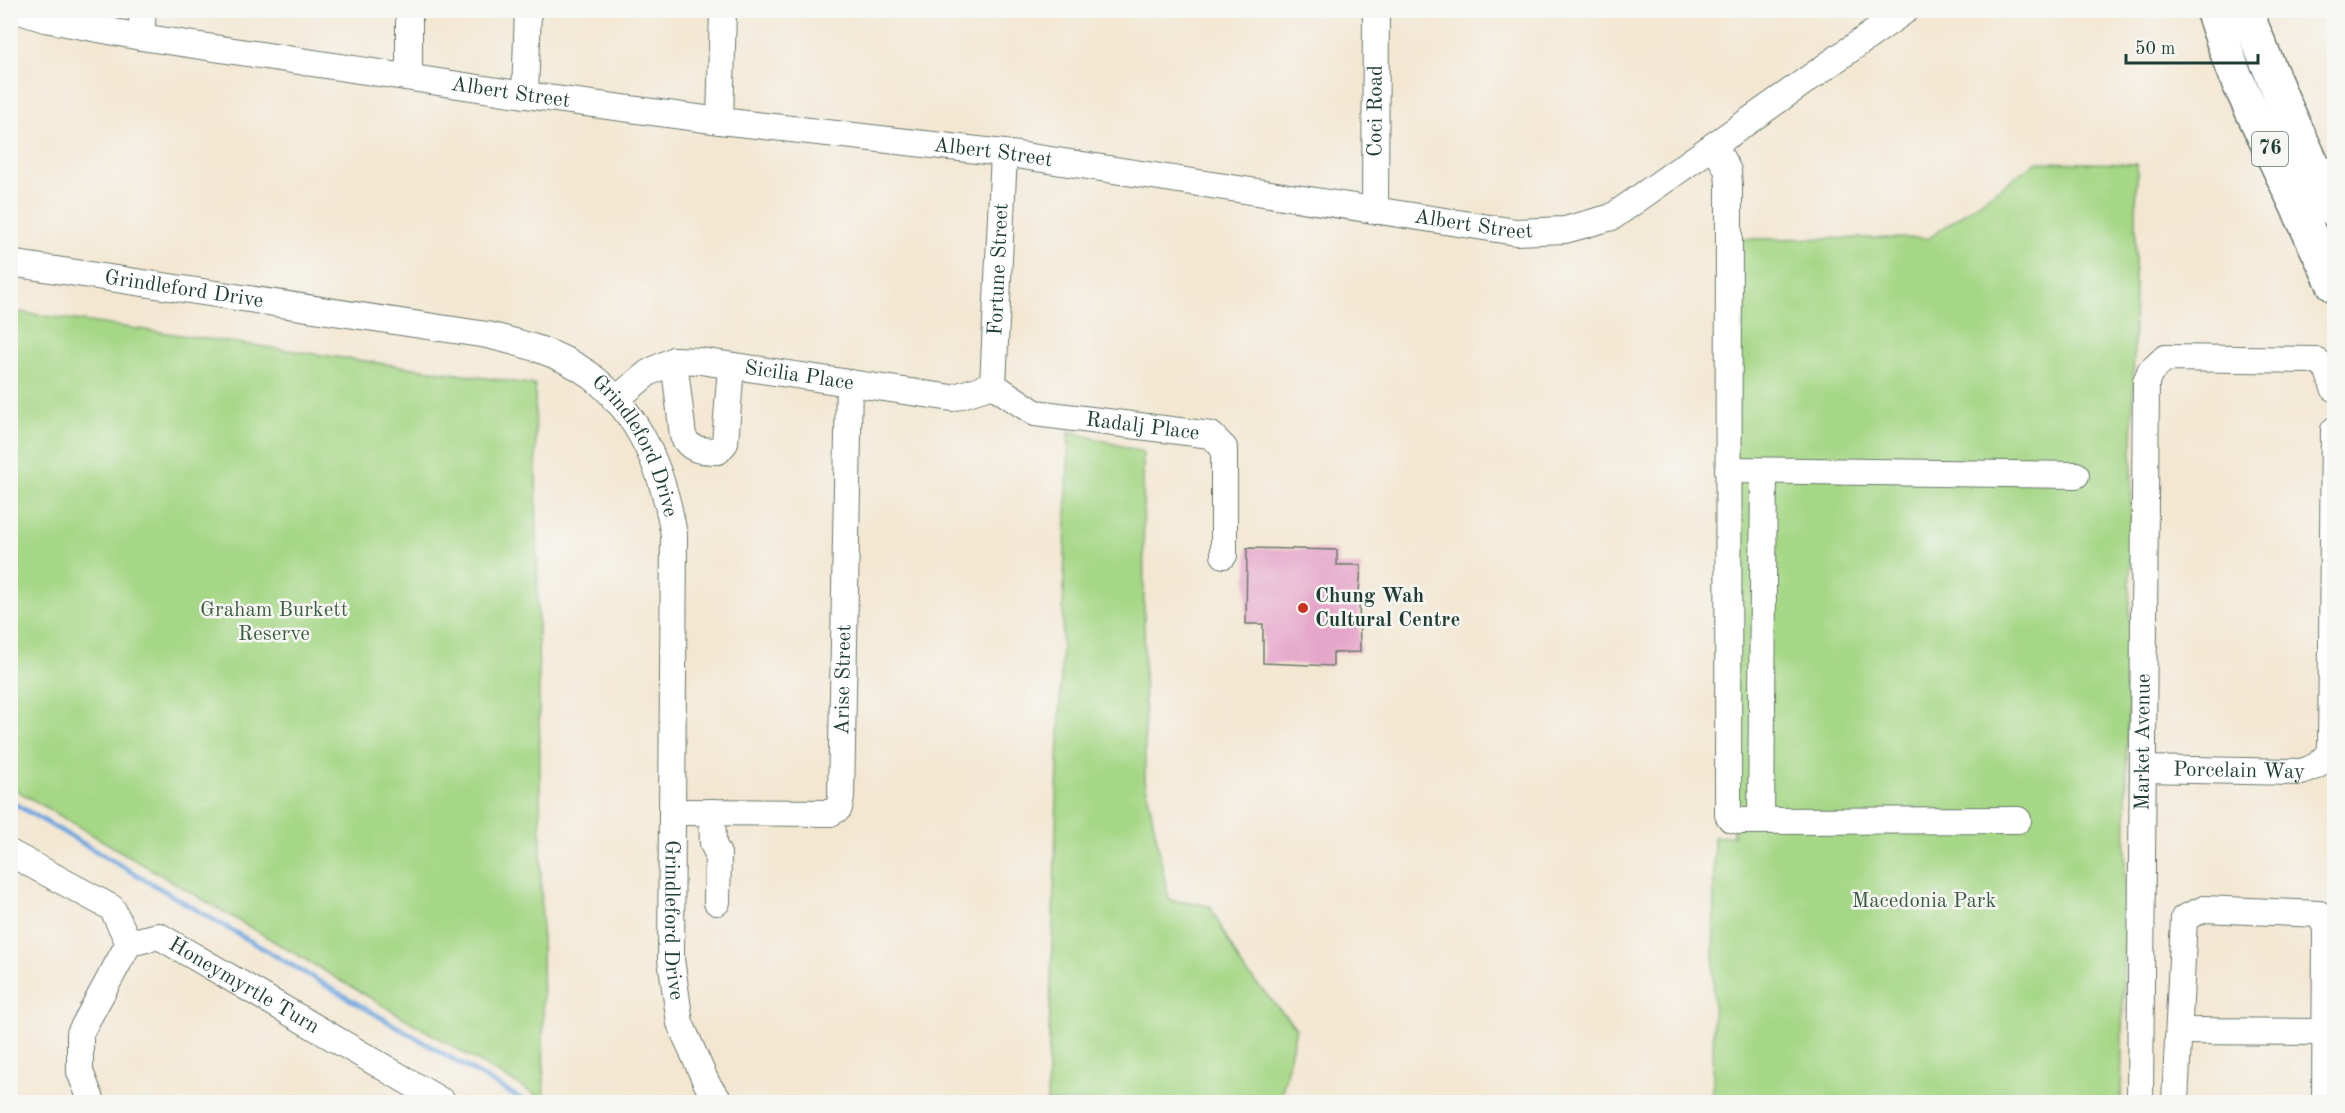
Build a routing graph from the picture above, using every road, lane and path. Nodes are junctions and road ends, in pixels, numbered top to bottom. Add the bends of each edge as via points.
1 (17, 10) edge
2 (143, 10) edge
3 (409, 10) edge
4 (528, 10) edge
5 (723, 10) edge
6 (1376, 10) edge
7 (1906, 10) edge
8 (2212, 10) edge
9 (2245, 10) edge
10 (141, 37) junction
11 (409, 77) junction
12 (525, 95) junction
13 (720, 121) junction
14 (1714, 145) junction
15 (1004, 153) junction
16 (2334, 210) edge
17 (1374, 211) junction
18 (10, 263) edge
19 (2334, 285) edge
20 (674, 360) junction
21 (731, 366) junction
22 (849, 383) junction
23 (993, 385) junction
24 (2334, 388) edge
25 (615, 400) junction
26 (2334, 430) edge
27 (1728, 470) junction
28 (1764, 471) junction
29 (2076, 475) dead end
30 (1224, 555) dead end
31 (2143, 769) junction
32 (672, 812) junction
33 (718, 812) junction
34 (2018, 820) dead end
35 (1761, 821) junction
36 (10, 853) edge
37 (717, 902) dead end
38 (129, 943) junction
39 (2179, 1031) junction
40 (2325, 1032) junction
41 (92, 1102) edge
42 (443, 1102) edge
43 (720, 1102) edge
44 (2140, 1102) edge
45 (2175, 1102) edge
46 (2325, 1102) edge

1 - 10 street, Albert Street
2 - 10 street
3 - 11 street
4 - 12 street
5 - 13 street
6 - 17 street, Coci Road
7 - 14 street, Albert Street
8 - 19 highway, 76 via 2234,73
9 - 16 highway, 76
10 - 11 street, Albert Street
11 - 12 street, Albert Street
12 - 13 street, Albert Street
13 - 15 street, Albert Street
14 - 17 street, Albert Street via 1612,217 1565,230 1508,231
14 - 27 street via 1728,171 1729,186
15 - 17 street, Albert Street
15 - 23 street, Fortune Street
18 - 25 street, Grindleford Drive via 521,342 590,375
20 - 21 street, Sicilia Place
20 - 21 street via 683,436 694,450 718,451 725,443
20 - 25 street via 648,373
21 - 22 street, Sicilia Place
22 - 23 street, Sicilia Place via 952,398
22 - 33 street, Arise Street via 839,808 831,813
23 - 30 street, Radalj Place via 1035,413 1211,435 1224,448
24 - 31 street, Market Avenue via 2327,368 2315,360 2165,358 2150,372 2146,382
25 - 32 street, Grindleford Drive via 638,428 656,463 674,535
26 - 31 street, Porcelain Way via 2331,751 2325,761 2301,772
27 - 28 street
27 - 35 street via 1726,809 1731,819
28 - 29 street
28 - 35 street
31 - 44 street, Market Avenue
32 - 33 street, Arise Street
32 - 43 street, Grindleford Drive via 671,959 680,1023 707,1084
33 - 37 street via 712,844 717,854
34 - 35 street
36 - 38 street via 112,908
38 - 41 street via 80,1033 80,1072
38 - 42 street, Honeymyrtle Turn via 159,936
39 - 40 street
39 - 40 street via 2184,918 2204,909 2319,914 2326,927
39 - 45 street
40 - 46 street

